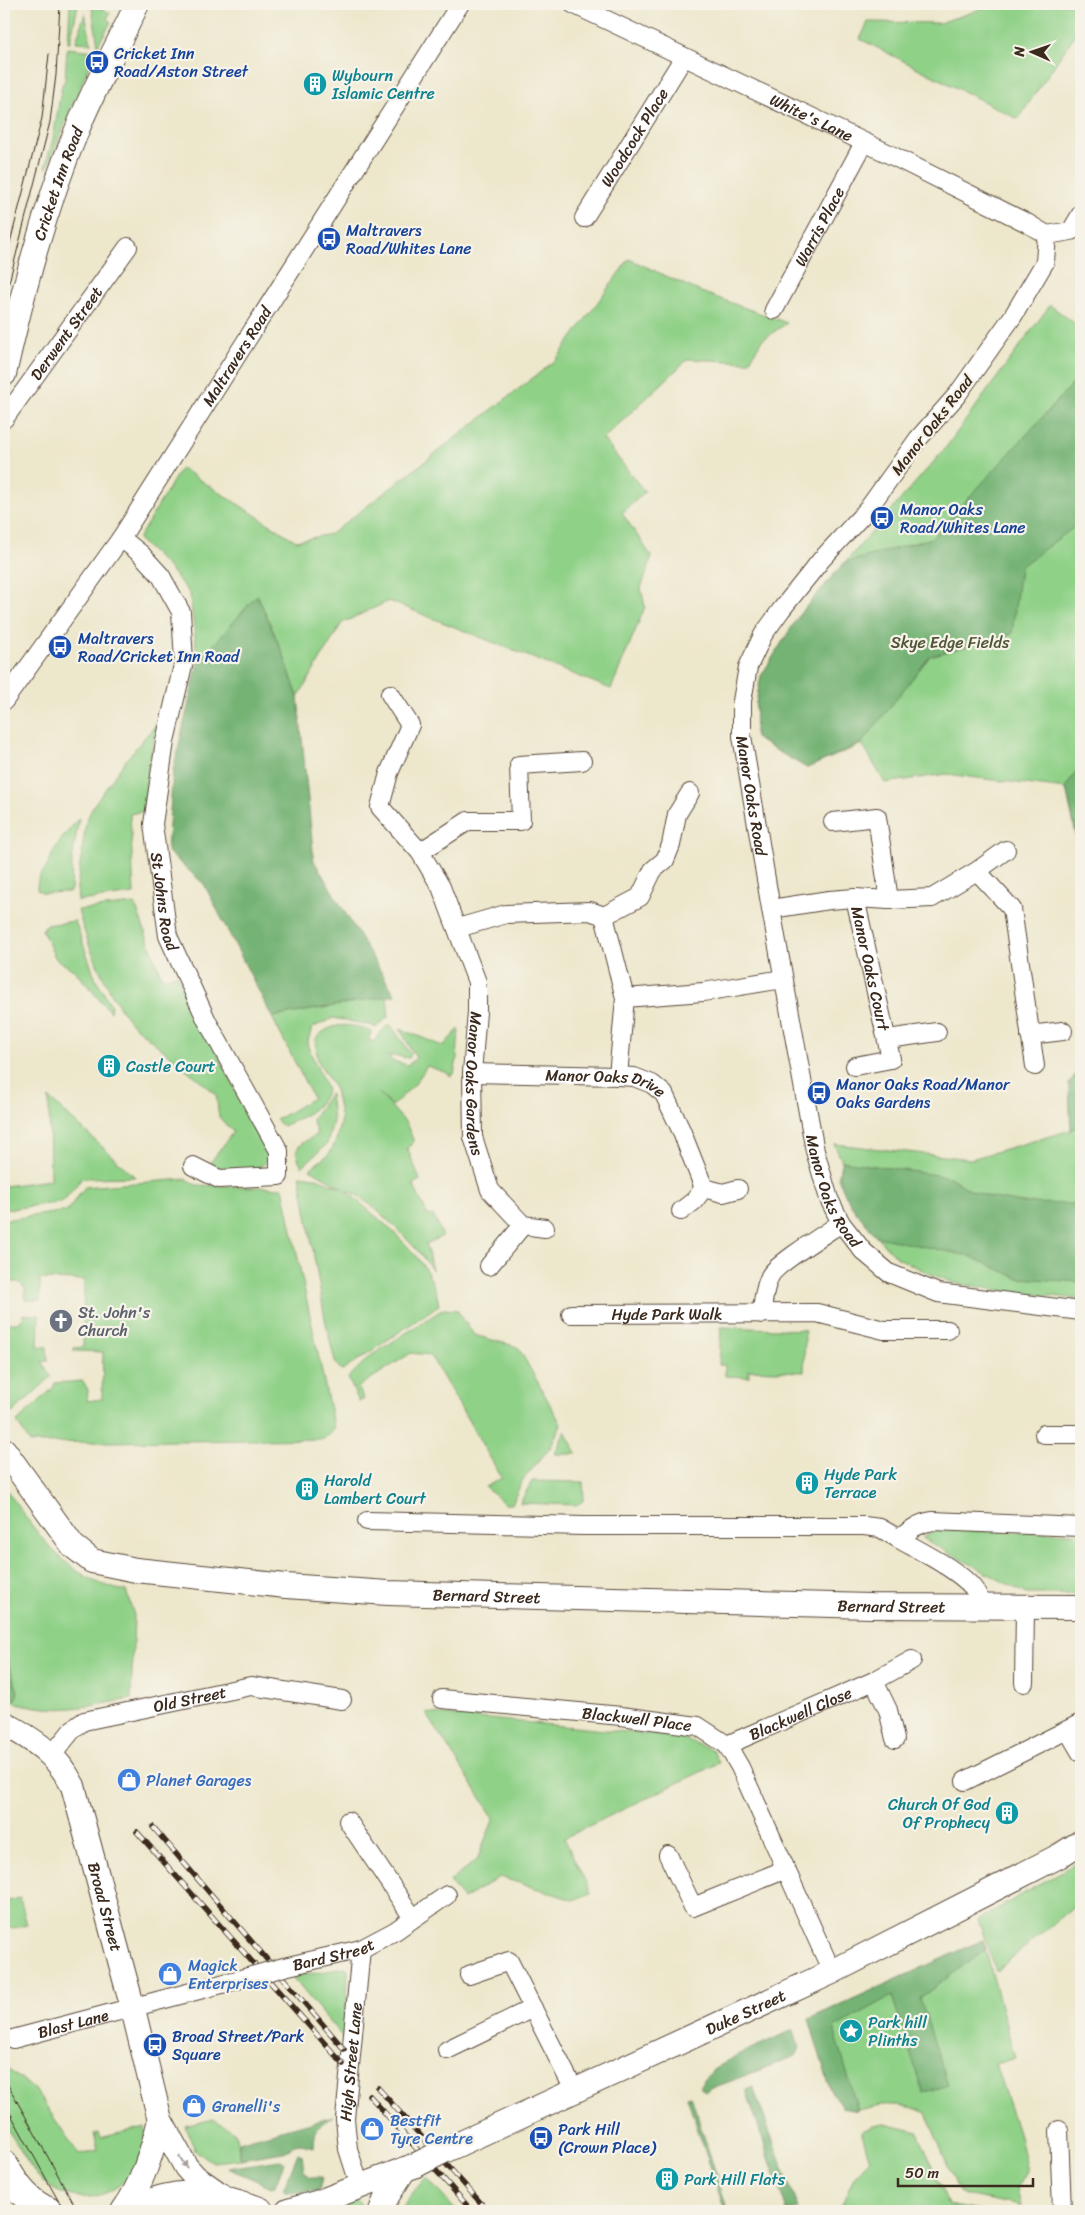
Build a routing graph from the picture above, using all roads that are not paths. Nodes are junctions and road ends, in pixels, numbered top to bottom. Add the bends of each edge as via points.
1 (137, 4) edge
2 (460, 4) edge
3 (573, 4) edge
4 (684, 58) junction
5 (864, 143) junction
6 (1081, 214) edge
7 (584, 218) dead end
8 (1047, 235) junction
9 (1076, 236) edge
10 (128, 247) dead end
11 (774, 310) dead end
12 (4, 374) edge
13 (4, 419) edge
14 (121, 538) junction
15 (390, 694) dead end
16 (4, 701) edge
17 (582, 761) dead end
18 (690, 793) dead end
19 (833, 822) dead end
20 (1006, 850) dead end
21 (420, 852) junction
22 (977, 871) junction
23 (854, 898) junction
24 (889, 900) junction
25 (771, 909) junction
26 (604, 916) junction
27 (458, 928) junction
28 (783, 979) junction
29 (625, 998) junction
30 (1063, 1031) dead end
31 (937, 1032) dead end
32 (1030, 1035) junction
33 (888, 1039) junction
34 (855, 1066) dead end
35 (1035, 1066) dead end
36 (472, 1073) junction
37 (618, 1076) junction
38 (193, 1166) dead end
39 (704, 1188) junction
40 (738, 1189) dead end
41 (681, 1211) dead end
42 (841, 1222) junction
43 (523, 1225) junction
44 (546, 1228) dead end
45 (489, 1266) dead end
46 (1081, 1311) edge
47 (571, 1314) dead end
48 (762, 1314) junction
49 (948, 1330) dead end
50 (1044, 1434) dead end
51 (1081, 1434) edge
52 (4, 1450) edge
53 (367, 1521) dead end
54 (1081, 1527) edge
55 (899, 1539) junction
56 (980, 1607) junction
57 (1081, 1607) edge
58 (1025, 1608) junction
59 (912, 1660) dead end
60 (874, 1681) junction
61 (1024, 1683) dead end
62 (442, 1699) dead end
63 (342, 1700) dead end
64 (4, 1723) edge
65 (1075, 1727) edge
66 (895, 1739) dead end
67 (727, 1745) junction
68 (1081, 1754) edge
69 (52, 1755) junction
70 (965, 1781) dead end
71 (348, 1821) dead end
72 (1081, 1842) edge
73 (668, 1855) dead end
74 (784, 1870) junction
75 (447, 1895) dead end
76 (413, 1918) junction
77 (361, 1949) junction
78 (832, 1972) junction
79 (469, 1975) dead end
80 (533, 2008) junction
81 (133, 2009) junction
82 (13, 2038) dead end
83 (447, 2050) dead end
84 (574, 2090) junction
85 (160, 2120) junction
86 (1059, 2130) dead end
87 (4, 2165) edge
88 (410, 2167) junction
89 (356, 2174) dead end
90 (224, 2198) junction
91 (48, 2211) edge
92 (123, 2211) edge
93 (132, 2211) edge
94 (259, 2211) edge
95 (288, 2211) edge
96 (381, 2211) edge
97 (1062, 2211) edge

1 - 12 main road, Cricket Inn Road via 60,173 21,303
2 - 14 street, Maltravers Road
3 - 4 street, White's Lane
4 - 5 street, White's Lane
4 - 7 street, Woodcock Place
5 - 8 street, White's Lane
5 - 11 street, Warris Place
6 - 9 street
8 - 9 street
8 - 25 street, Manor Oaks Road via 1045,262 1013,316 957,395 918,439 867,510 780,610 763,635 748,667 742,701 742,736
10 - 13 street, Derwent Street
14 - 16 street, Maltravers Road
14 - 38 street, St Johns Road via 161,576 182,612 184,661 165,741 153,824 168,936 207,1020 279,1151 279,1176 219,1179
15 - 21 street, Manor Oaks Gardens via 410,725 389,773 380,807
17 - 21 street via 519,765 521,821 468,822
18 - 26 street via 677,814 665,860 654,870 640,897
19 - 24 street, Manor Oaks Court via 876,818
20 - 22 street, Manor Oaks Court
21 - 27 street, Manor Oaks Gardens via 441,887
22 - 24 street, Manor Oaks Court via 932,898
22 - 32 street via 1012,909
23 - 24 street, Manor Oaks Court
23 - 25 street, Manor Oaks Court
23 - 33 street, Manor Oaks Court
25 - 28 street, Manor Oaks Road
26 - 27 street via 590,911 506,914
26 - 29 street
27 - 36 street, Manor Oaks Gardens via 476,982
28 - 29 street via 703,992
28 - 42 street, Manor Oaks Road via 815,1151 829,1199
29 - 37 street
30 - 32 street
31 - 33 street, Manor Oaks Court
32 - 35 street
33 - 34 street, Manor Oaks Court via 891,1060
36 - 37 street, Manor Oaks Drive
36 - 43 street, Manor Oaks Gardens via 473,1137 490,1190
37 - 39 street, Manor Oaks Drive via 652,1084 664,1094
39 - 40 street via 723,1193
39 - 41 street
42 - 46 street, Manor Oaks Road via 863,1251 889,1273 938,1293
42 - 48 street via 771,1274 763,1295
43 - 44 street
43 - 45 street
47 - 48 street, Hyde Park Walk
48 - 49 street, Hyde Park Walk via 817,1313 884,1330
50 - 51 street
52 - 56 main road, Bernard Street via 73,1546 92,1561 136,1570 388,1594
53 - 55 street via 584,1526 864,1526 880,1528
54 - 55 street via 933,1521 921,1523
55 - 56 street via 951,1569 978,1596
56 - 58 main road, Bernard Street
57 - 58 main road, Bernard Street
58 - 61 street
59 - 60 street, Blackwell Close
60 - 66 street via 888,1710
60 - 67 street, Blackwell Close
62 - 67 street, Blackwell Place via 698,1726
63 - 69 street, Old Street via 251,1686 84,1721 73,1729
64 - 69 main road, Broad Street
65 - 68 street
65 - 70 street
67 - 74 street, Blackwell Place via 740,1767
69 - 81 main road, Broad Street via 67,1774 78,1802
71 - 76 street
72 - 78 main road, Duke Street
73 - 74 street via 693,1908
74 - 78 street, Blackwell Place
75 - 76 street, Bard Street
76 - 77 street, Bard Street
77 - 81 street, Bard Street, bridge
77 - 89 street, High Street Lane via 345,2119 345,2134
78 - 84 main road, Duke Street
79 - 80 street via 508,1961
80 - 83 street
80 - 84 street
81 - 82 street, Blast Lane
81 - 85 main road, Broad Street
84 - 88 main road, Duke Street, bridge
85 -> 90 main road, Broad Street via 186,2167
85 - 92 main road, Broad Street via 151,2155
86 - 97 street
87 - 91 highway via 24,2194
88 - 95 main road, Duke Street
88 - 96 main road via 386,2198
90 - 93 highway via 207,2195 178,2197 156,2201
90 - 94 highway

